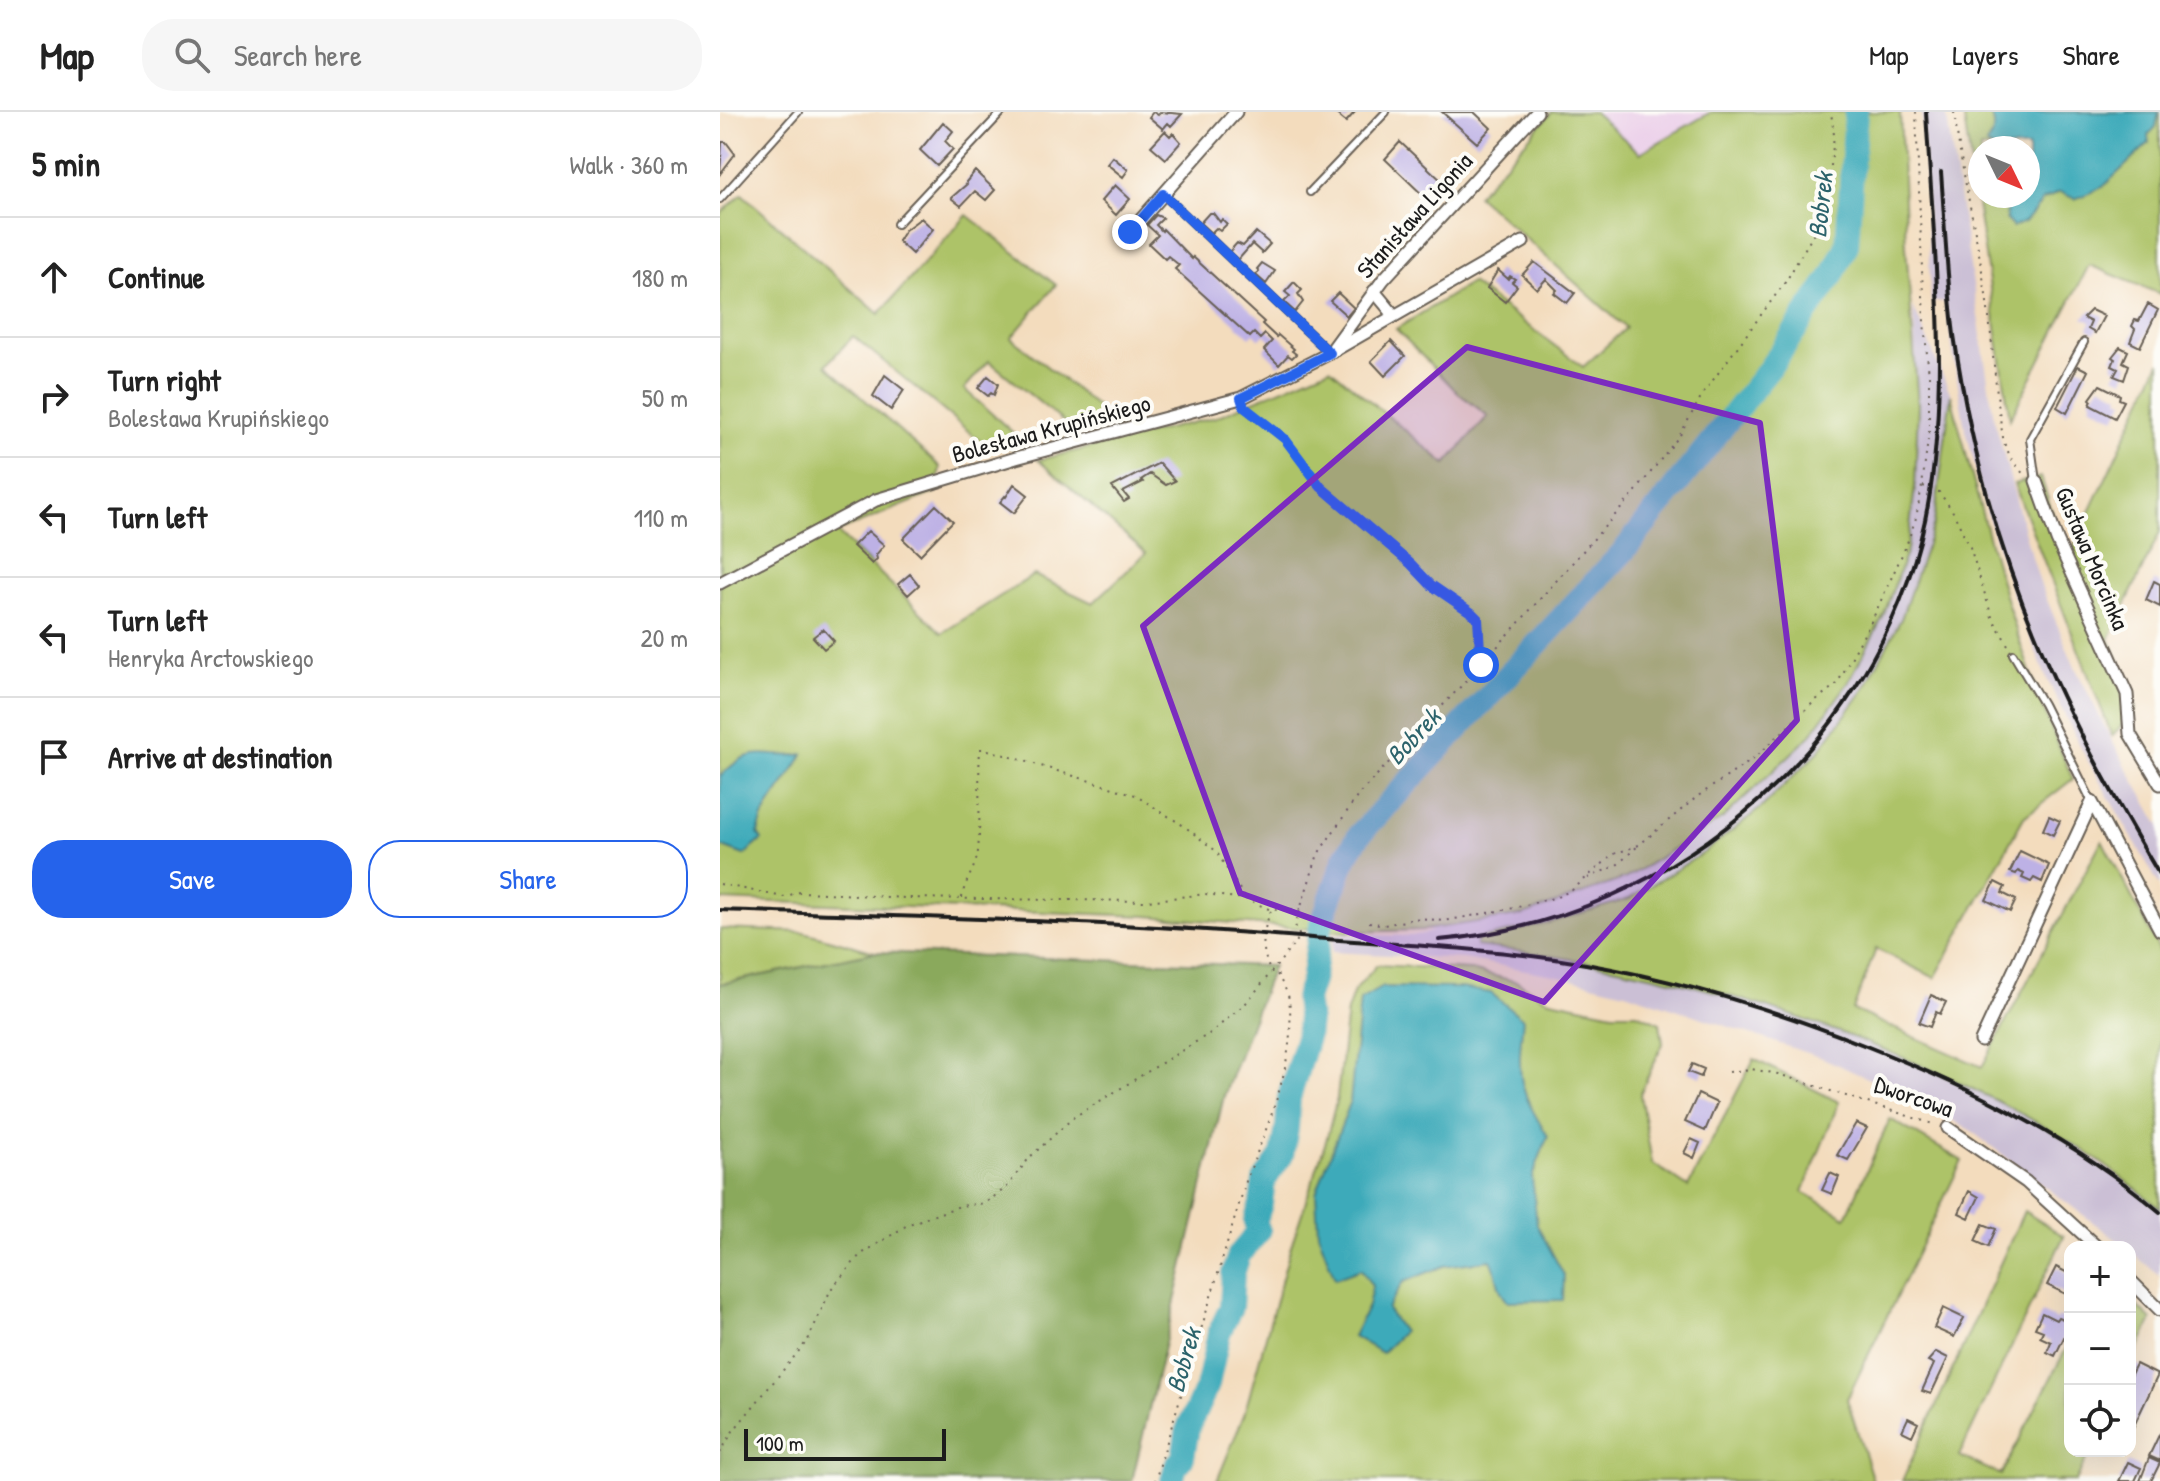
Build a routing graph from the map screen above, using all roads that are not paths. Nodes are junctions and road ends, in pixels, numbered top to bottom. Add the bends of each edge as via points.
1 (798, 112) edge
2 (1002, 112) edge
3 (1236, 112) edge
4 (1386, 112) edge
5 (1537, 112) edge
6 (1310, 192) dead end
7 (1163, 194) junction
8 (720, 199) edge
9 (897, 224) dead end
10 (1130, 232) dead end
11 (1523, 242) dead end
12 (1374, 291) junction
13 (1394, 315) junction
14 (2084, 342) dead end
15 (1330, 353) junction
16 (2036, 481) joint
17 (720, 583) edge
18 (2013, 654) road end
19 (2160, 784) edge
20 (2092, 802) junction
21 (2160, 930) edge
22 (1981, 1041) dead end
23 (1948, 1128) road end
24 (2090, 1241) edge
25 (2136, 1286) edge
26 (2160, 1310) edge

1 - 8 lane
2 - 9 lane
3 - 7 street
4 - 6 lane
5 - 12 street, Stanisława Ligonia
7 - 10 street
7 - 15 lane
11 - 13 street, Bolesława Krupińskiego
12 - 13 street
12 - 15 street, Stanisława Ligonia
13 - 15 street, Bolesława Krupińskiego
14 - 16 lane via 2030,439
15 - 17 street, Bolesława Krupińskiego via 1241,398 876,500
16 - 19 street, Gustawa Morcinka via 2127,694 2130,734
18 - 20 lane
20 - 21 street
20 - 22 street
23 - 24 street, Dworcowa via 2026,1182
25 - 26 street

